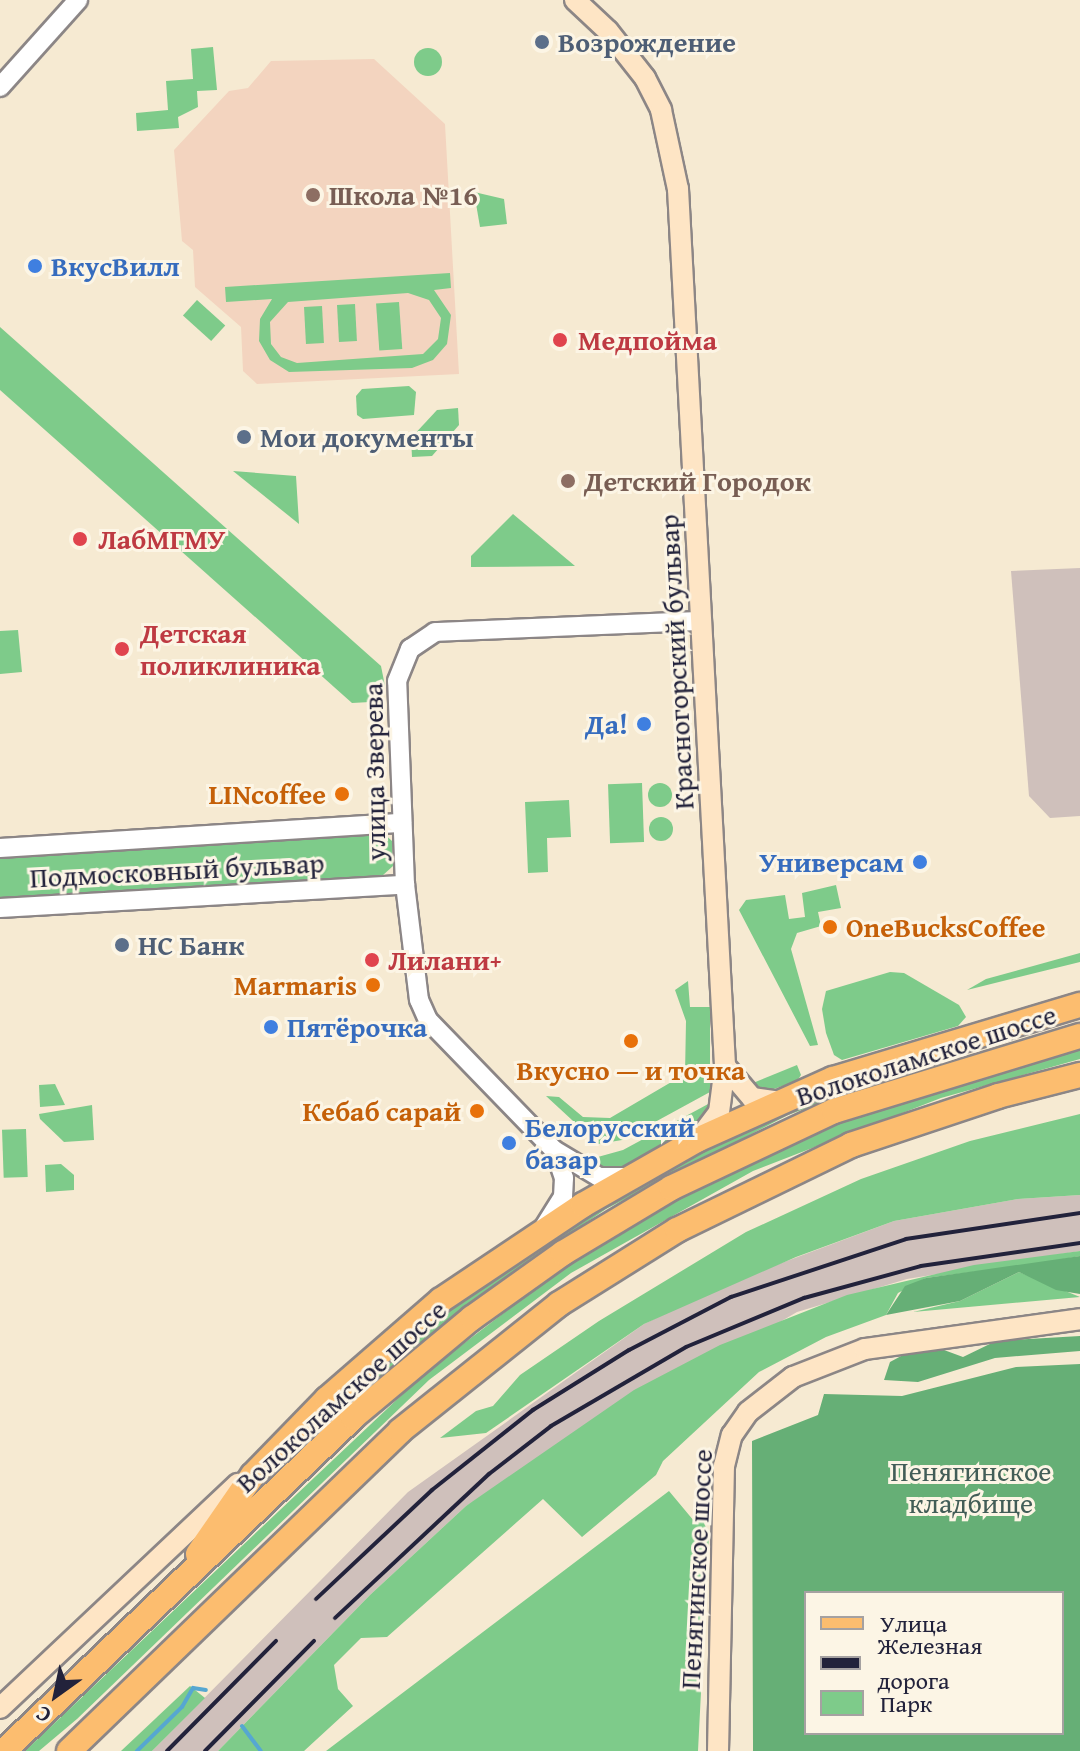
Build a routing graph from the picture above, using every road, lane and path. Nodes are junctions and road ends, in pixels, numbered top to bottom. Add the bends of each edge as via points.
1 (78, 0) edge
2 (575, 0) edge
3 (0, 87) edge
4 (701, 621) junction
5 (402, 823) junction
6 (0, 848) edge
7 (405, 885) junction
8 (0, 908) edge
9 (1080, 1005) edge
10 (1080, 1016) edge
11 (1006, 1024) junction
12 (1080, 1036) edge
13 (725, 1066) junction
14 (1080, 1075) edge
15 (1080, 1085) edge
16 (998, 1096) junction
17 (779, 1102) junction
18 (697, 1140) junction
19 (554, 1150) junction
20 (630, 1176) junction
21 (538, 1234) junction
22 (1080, 1319) edge
23 (276, 1448) junction
24 (150, 1616) junction
25 (0, 1708) edge
26 (4, 1751) edge
27 (69, 1751) edge
28 (718, 1751) edge

1 - 3 street
2 - 4 main road, Красногорский бульвар via 645,78 670,141 680,210
4 - 5 street, улица Зверева via 435,632 419,639 397,681
4 - 13 main road, Красногорский бульвар
5 - 6 street, Подмосковный бульвар
5 - 7 street, улица Зверева
7 - 8 street, Подмосковный бульвар
7 - 19 street, улица Зверева via 419,1000 439,1034
9 - 11 main road
10 - 11 main road
11 - 17 main road via 873,1065
12 - 24 main road, Волоколамское шоссе via 834,1111 612,1222 523,1280 414,1363
13 - 17 main road via 752,1098
13 - 18 main road, Красногорский бульвар via 719,1112
14 - 16 main road
15 - 16 main road
16 - 27 main road via 851,1145 740,1196 559,1304 400,1431
17 - 18 main road
18 - 20 main road
19 - 20 street via 599,1177
19 - 21 street via 562,1169 563,1197
20 - 21 main road
21 - 23 main road via 431,1309
22 - 28 main road, Пенягинское шоссе via 865,1349 793,1377 748,1412 732,1435 724,1466
23 - 24 main road
23 - 25 main road
24 - 26 main road, Волоколамское шоссе

